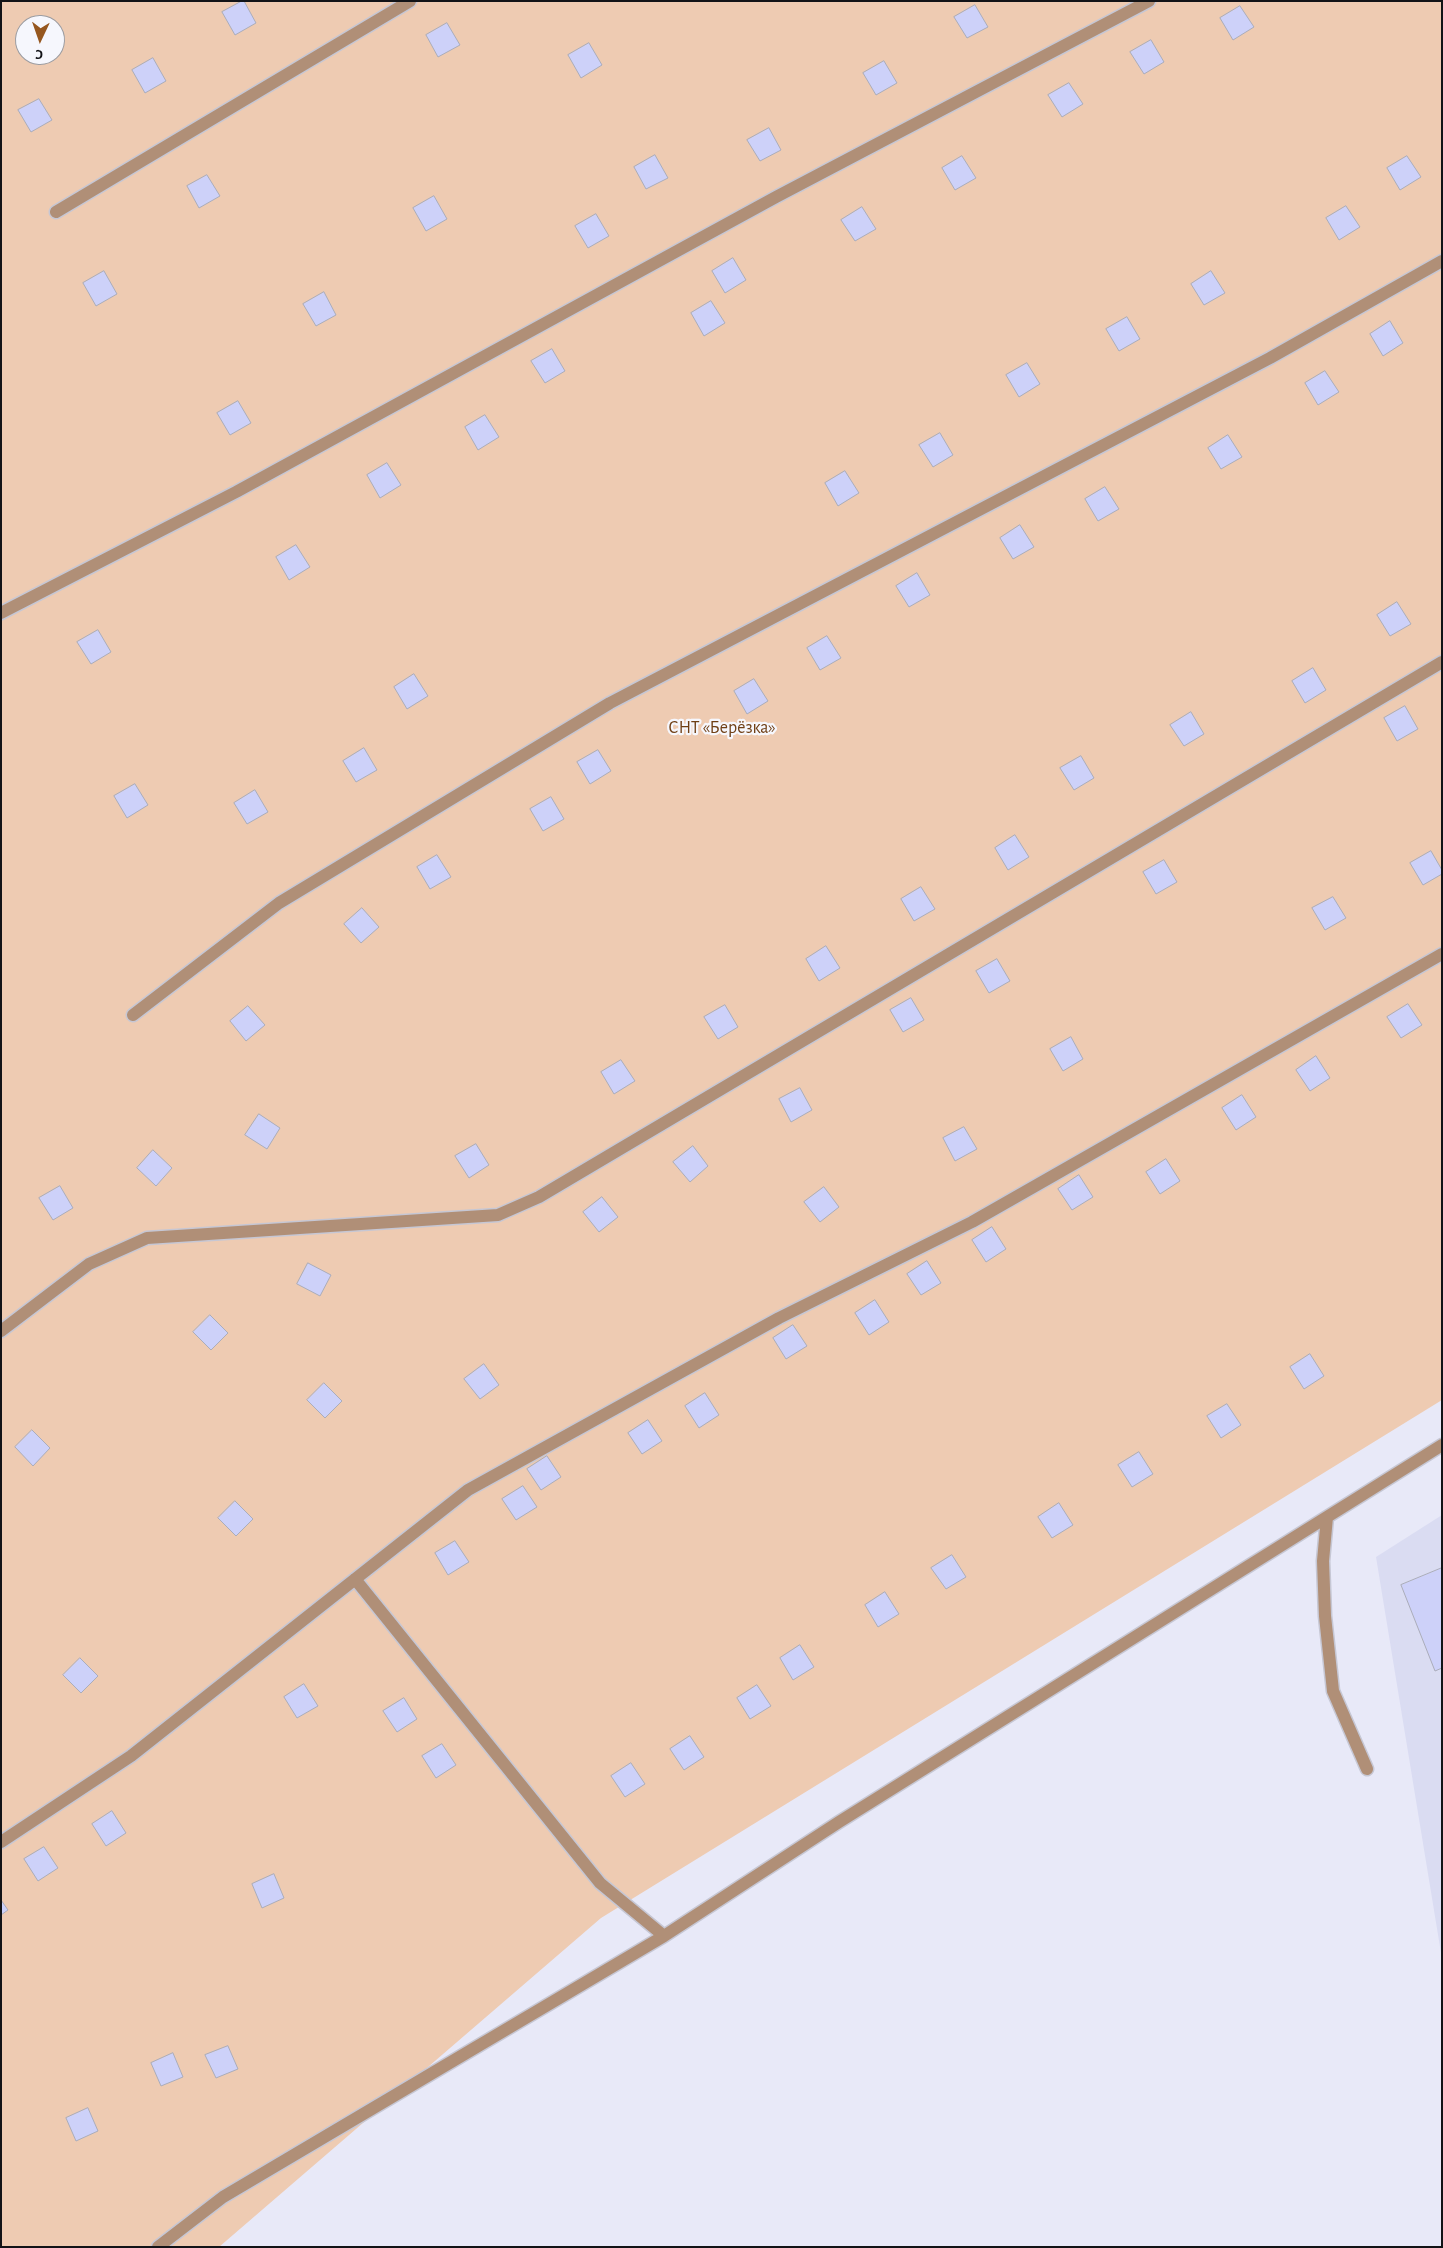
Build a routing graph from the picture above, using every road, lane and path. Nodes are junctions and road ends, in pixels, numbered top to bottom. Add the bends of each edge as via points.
1 (410, 1) edge
2 (1149, 1) edge
3 (56, 212) dead end
4 (1442, 261) edge
5 (1, 613) edge
6 (1442, 662) edge
7 (1442, 954) edge
8 (133, 1016) dead end
9 (1, 1331) edge
10 (1442, 1445) edge
11 (1327, 1517) junction
12 (355, 1579) junction
13 (1367, 1769) dead end
14 (1, 1842) edge
15 (664, 1936) junction
16 (158, 2247) edge

1 - 3 lane
2 - 5 lane via 776,197 236,492
4 - 8 lane via 1270,358 610,703 279,904
6 - 9 lane via 539,1197 498,1215 147,1238 89,1264
7 - 12 lane via 972,1222 778,1318 468,1490
10 - 11 lane
11 - 13 lane via 1323,1561 1324,1616 1333,1691
11 - 15 lane via 839,1822
12 - 14 lane via 131,1756
12 - 15 lane via 600,1884
15 - 16 lane via 223,2197

